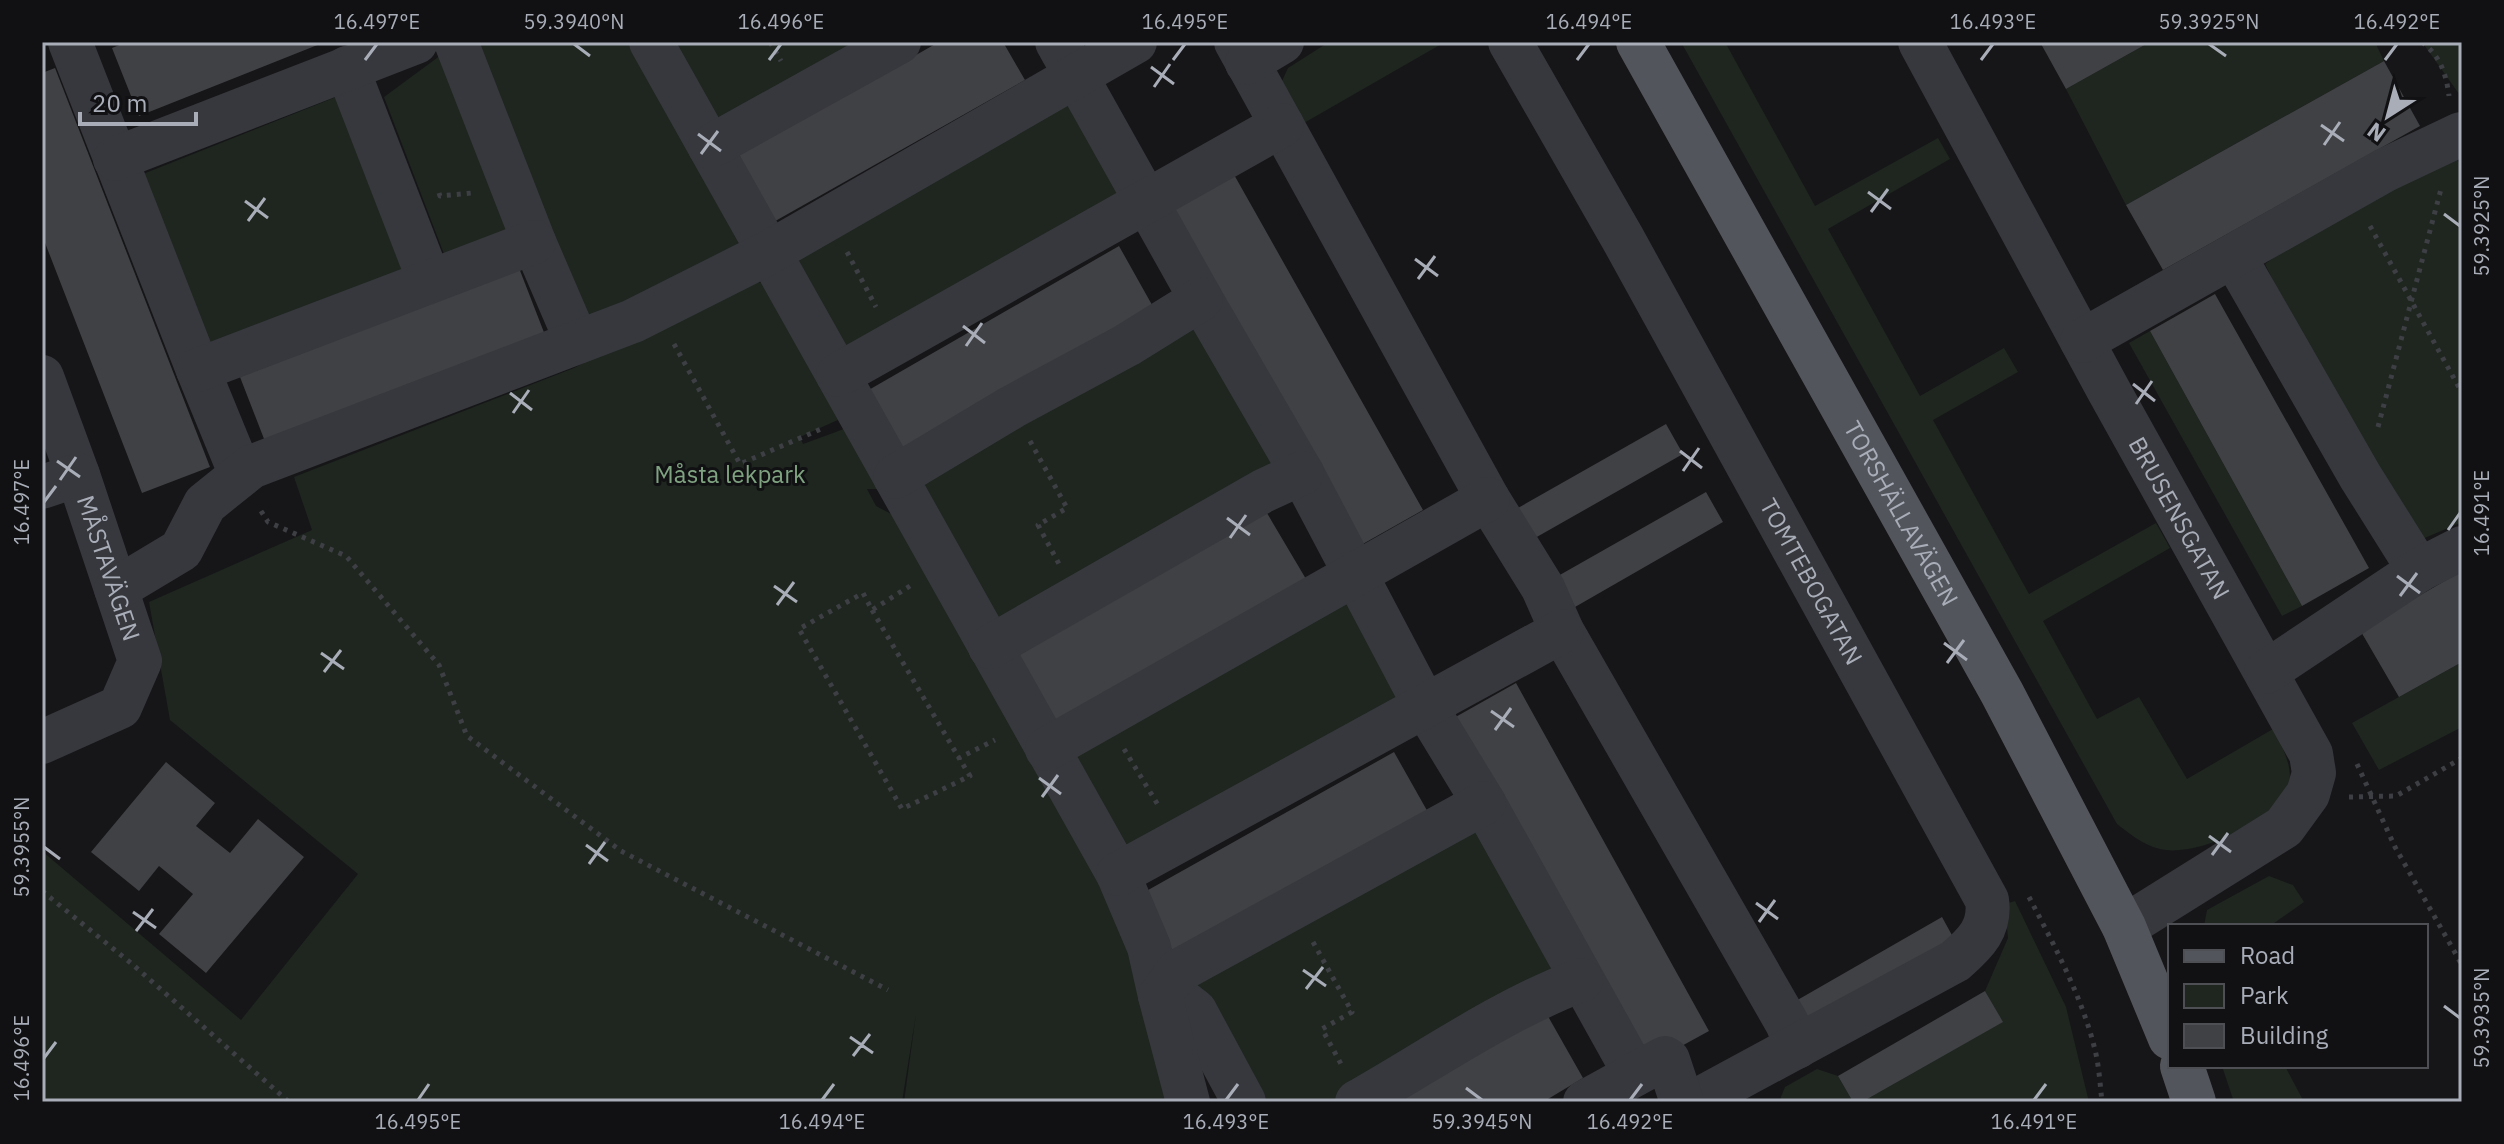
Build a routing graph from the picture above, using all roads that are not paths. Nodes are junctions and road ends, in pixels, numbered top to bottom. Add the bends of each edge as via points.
1 (416, 42) edge
2 (456, 42) edge
3 (651, 42) edge
4 (899, 42) edge
5 (1135, 42) edge
6 (1510, 42) edge
7 (1638, 42) edge
8 (1929, 45) edge
9 (71, 47) edge
10 (1255, 49) edge
11 (1067, 58) edge
12 (347, 68) junction
13 (1282, 125) junction
14 (2461, 134) edge
15 (710, 147) junction
16 (115, 159) junction
17 (1147, 201) junction
18 (528, 226) junction
19 (770, 252) junction
20 (2234, 256) junction
21 (429, 280) junction
22 (1201, 299) junction
23 (2082, 341) junction
24 (577, 342) junction
25 (198, 370) junction
26 (42, 377) edge
27 (848, 392) junction
28 (1302, 473) junction
29 (241, 475) junction
30 (895, 477) junction
31 (60, 481) edge
32 (1488, 499) junction
33 (2462, 548) edge
34 (2419, 570) junction
35 (1356, 574) junction
36 (116, 589) junction
37 (1562, 631) junction
38 (990, 647) junction
39 (2266, 672) junction
40 (1425, 706) junction
41 (1039, 735) junction
42 (42, 742) edge
43 (1484, 803) junction
44 (1118, 874) junction
45 (2124, 927) junction
46 (1581, 980) junction
47 (1160, 996) junction
48 (2168, 1033) edge
49 (1797, 1047) junction
50 (2183, 1068) edge
51 (1635, 1074) junction
52 (1359, 1101) edge
53 (1188, 1102) edge
54 (1244, 1102) edge
55 (1585, 1102) edge
56 (1682, 1102) edge
57 (1694, 1102) edge
58 (2194, 1102) edge

1 - 12 street
2 - 18 street
3 - 15 street
4 - 15 street
5 - 11 street
6 - 49 street, TOMTEBOGATAN via 1987,900 1983,933 1955,961
7 - 45 main road, TORSHÄLLAVÄGEN via 2002,693
8 - 23 street, BRUSENSGATAN
9 - 16 street
10 - 13 street
11 - 17 street
11 - 19 street
12 - 16 street
12 - 21 street
13 - 17 street
13 - 32 street
14 - 20 street via 2385,170
15 - 19 street
16 - 25 street
17 - 22 street
17 - 27 street via 897,342
18 - 21 street
18 - 24 street
19 - 24 street via 656,310
19 - 27 street
20 - 23 street
20 - 34 street
21 - 25 street
22 - 28 street
22 - 30 street
23 - 39 street, BRUSENSGATAN
24 - 29 street
25 - 29 street
26 - 31 street, MÅSTAVÄGEN
27 - 30 street
28 - 35 street
28 - 38 street
29 - 36 street via 205,504 181,550
30 - 38 street
31 - 36 street, MÅSTAVÄGEN
32 - 35 street
32 - 37 street via 1543,588
33 - 34 street
34 - 39 street
35 - 40 street
35 - 41 street via 1105,716
36 - 42 street, MÅSTAVÄGEN via 140,661 120,707
37 - 40 street
37 - 49 street
38 - 41 street
39 - 45 street, BRUSENSGATAN via 2311,754 2314,773 2308,794 2284,827
40 - 43 street
40 - 44 street
41 - 44 street
43 - 46 street
43 - 47 street via 1178,971
44 - 47 street via 1149,947
45 - 48 main road, TORSHÄLLAVÄGEN
46 - 51 street
46 - 52 street via 1464,1038
47 - 53 street
47 - 54 street via 1172,993 1195,1011
49 - 57 street, TOMTEBOGATAN
50 - 58 main road
51 - 55 street
51 - 56 street via 1665,1058

